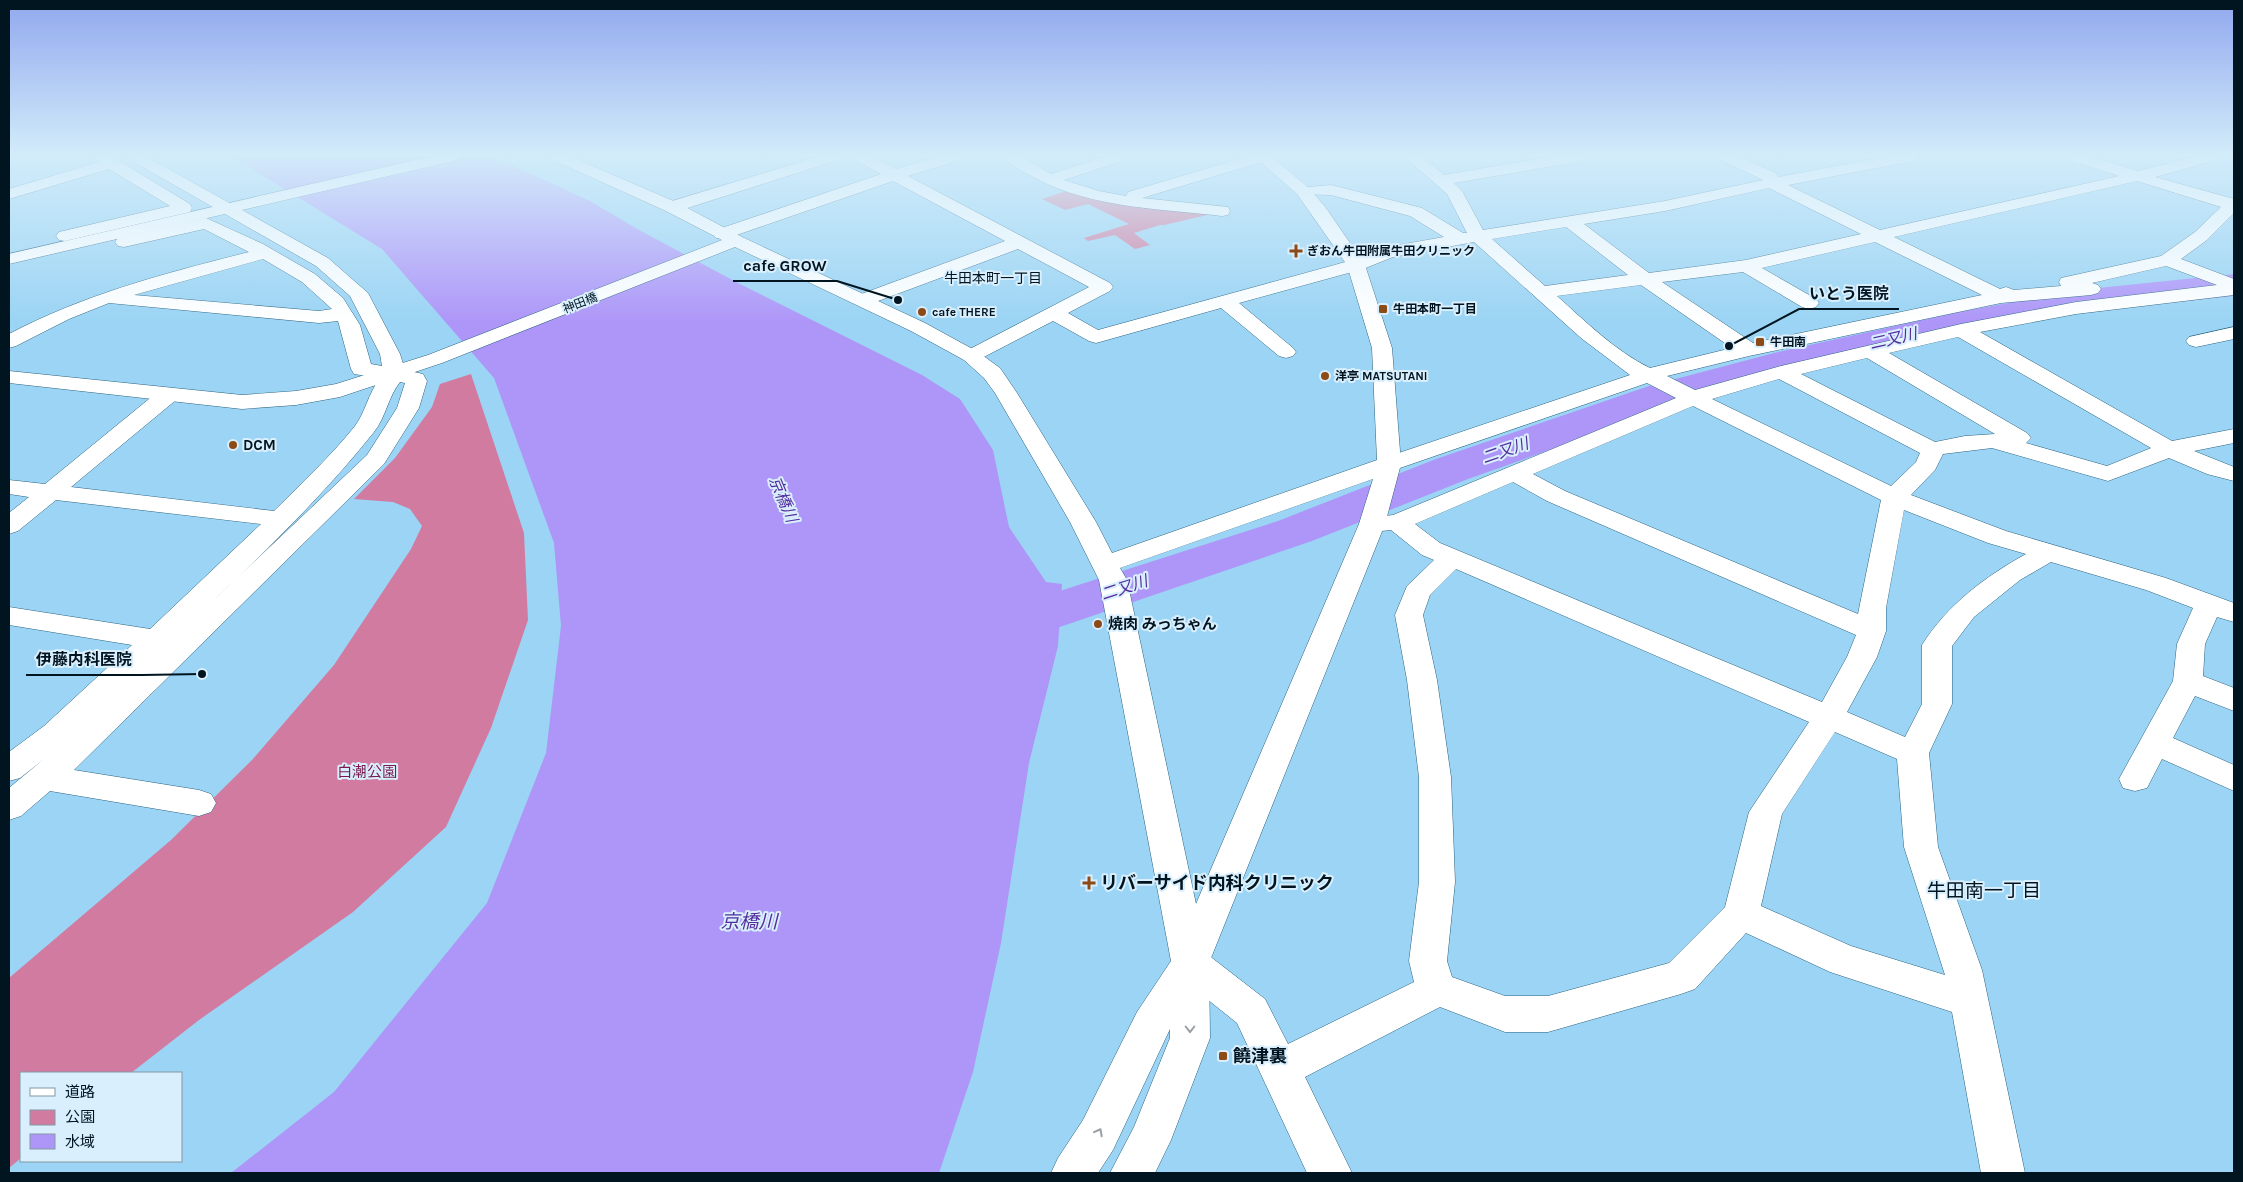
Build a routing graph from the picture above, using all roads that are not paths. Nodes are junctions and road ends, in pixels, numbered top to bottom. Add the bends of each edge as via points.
1 (171, 211) edge
2 (217, 211) edge
3 (230, 211) edge
4 (680, 211) edge
5 (799, 211) edge
6 (962, 211) edge
7 (1319, 211) edge
8 (1413, 211) edge
9 (1460, 211) edge
10 (1632, 211) edge
11 (1828, 211) edge
12 (1990, 211) edge
13 (2227, 211) edge
14 (1568, 221) junction
15 (65, 236) dead end
16 (1468, 237) junction
17 (1881, 237) junction
18 (729, 238) junction
19 (124, 242) dead end
20 (1020, 242) junction
21 (265, 253) junction
22 (9, 259) edge
23 (2167, 260) junction
24 (1356, 265) junction
25 (1746, 266) junction
26 (1645, 279) junction
27 (2230, 283) edge
28 (2107, 288) junction
29 (1541, 292) junction
30 (2001, 297) junction
31 (105, 298) junction
32 (863, 300) junction
33 (1224, 301) junction
34 (2133, 301) junction
35 (1809, 303) dead end
36 (343, 314) junction
37 (1054, 314) junction
38 (1961, 330) junction
39 (2234, 334) edge
40 (2196, 341) dead end
41 (9, 342) edge
42 (1749, 350) junction
43 (1870, 351) junction
44 (1286, 352) dead end
45 (971, 356) junction
46 (1781, 372) junction
47 (395, 374) junction
48 (9, 378) edge
49 (1652, 378) junction
50 (168, 395) junction
51 (1688, 395) junction
52 (2234, 436) edge
53 (1997, 442) junction
54 (2169, 449) junction
55 (1934, 450) junction
56 (1388, 467) junction
57 (1514, 472) junction
58 (2234, 474) edge
59 (9, 487) edge
60 (50, 492) junction
61 (1894, 497) junction
62 (282, 519) junction
63 (1381, 520) junction
64 (9, 526) edge
65 (2047, 553) junction
66 (1452, 558) junction
67 (1112, 584) junction
68 (2221, 609) edge
69 (9, 616) edge
70 (1872, 631) junction
71 (156, 639) junction
72 (2188, 681) junction
73 (2234, 700) edge
74 (1828, 718) junction
75 (2155, 743) junction
76 (1913, 753) junction
77 (9, 769) edge
78 (45, 778) junction
79 (2135, 779) dead end
80 (2234, 779) edge
81 (199, 804) dead end
82 (9, 806) edge
83 (1741, 914) junction
84 (1190, 963) junction
85 (1438, 989) junction
86 (1969, 1000) junction
87 (1280, 1069) junction
88 (1073, 1173) edge
89 (1132, 1173) edge
90 (1330, 1173) edge
91 (2003, 1173) edge

1 - 15 street
2 - 22 street
3 - 47 street via 322,262 358,293 390,354
4 - 18 street
5 - 18 street, 神田橋
6 - 20 street
7 - 24 street
8 - 16 street
9 - 16 street
10 - 14 street
11 - 17 street
12 - 17 street
13 - 23 street via 2201,236
14 - 16 street
14 - 26 street
16 - 24 street via 1388,252
16 - 29 street
17 - 25 street
17 - 30 street
18 - 32 street
18 - 47 street, 神田橋 via 714,251
19 - 21 street via 206,223
20 - 32 street
20 - 37 street via 1103,287
21 - 31 street
21 - 36 street via 311,280 337,303
23 - 27 street
23 - 30 street via 2087,279 2014,289
24 - 33 street
24 - 56 street via 1382,348
25 - 26 street
25 - 35 street
26 - 29 street
26 - 42 street
27 - 28 street
27 - 34 street
28 - 30 street
28 - 34 street
29 - 49 street via 1588,334 1633,368
30 - 42 street
31 - 36 street via 319,317
31 - 41 street
32 - 45 street
33 - 37 street via 1096,337
33 - 44 street
34 - 38 street via 2076,308
36 - 47 street via 356,339 362,369
37 - 45 street
38 - 43 street
38 - 54 street
39 - 40 street
42 - 49 street
43 - 46 street
43 - 53 street via 2019,438
45 - 67 street via 992,373 1006,392
46 - 51 street
46 - 55 street
47 - 50 street, 神田橋 via 340,390 269,401 242,402
47 - 62 street via 380,392 367,426
47 - 78 street via 415,378 416,381 408,408 376,459
48 - 50 street, 神田橋
49 - 51 street
49 - 56 street
50 - 60 street
51 - 57 street
51 - 61 street
52 - 54 street
53 - 54 street via 2108,474
53 - 55 street via 1948,444
54 - 58 street
55 - 61 street via 1927,465
56 - 63 street
56 - 67 street via 1340,483
57 - 63 street
57 - 70 street via 1556,496
59 - 60 street
60 - 62 street
60 - 64 street
61 - 65 street
61 - 70 street via 1872,608
62 - 71 street
63 - 66 street
63 - 84 street
65 - 68 street via 2156,584
65 - 76 street via 2010,574 1964,611 1937,645 1937,704
66 - 74 street
66 - 85 street via 1416,592 1409,615 1422,680 1435,777 1436,882 1428,961 1431,977
67 - 84 street
68 - 72 street via 2191,644
69 - 71 street
70 - 74 street via 1862,657
71 - 77 street via 55,734
72 - 73 street
72 - 75 street
74 - 76 street
74 - 83 street via 1766,812
75 - 79 street
75 - 80 street
76 - 86 street via 1921,847 1963,970
78 - 81 street
78 - 82 street
83 - 85 street via 1681,977 1548,1014 1505,1014
83 - 86 street via 1843,960
84 - 87 street via 1251,1011
88 -> 84 street via 1098,1135 1151,1025
84 -> 89 street via 1190,1038 1150,1140
85 - 87 street
86 - 91 street
87 - 90 street

